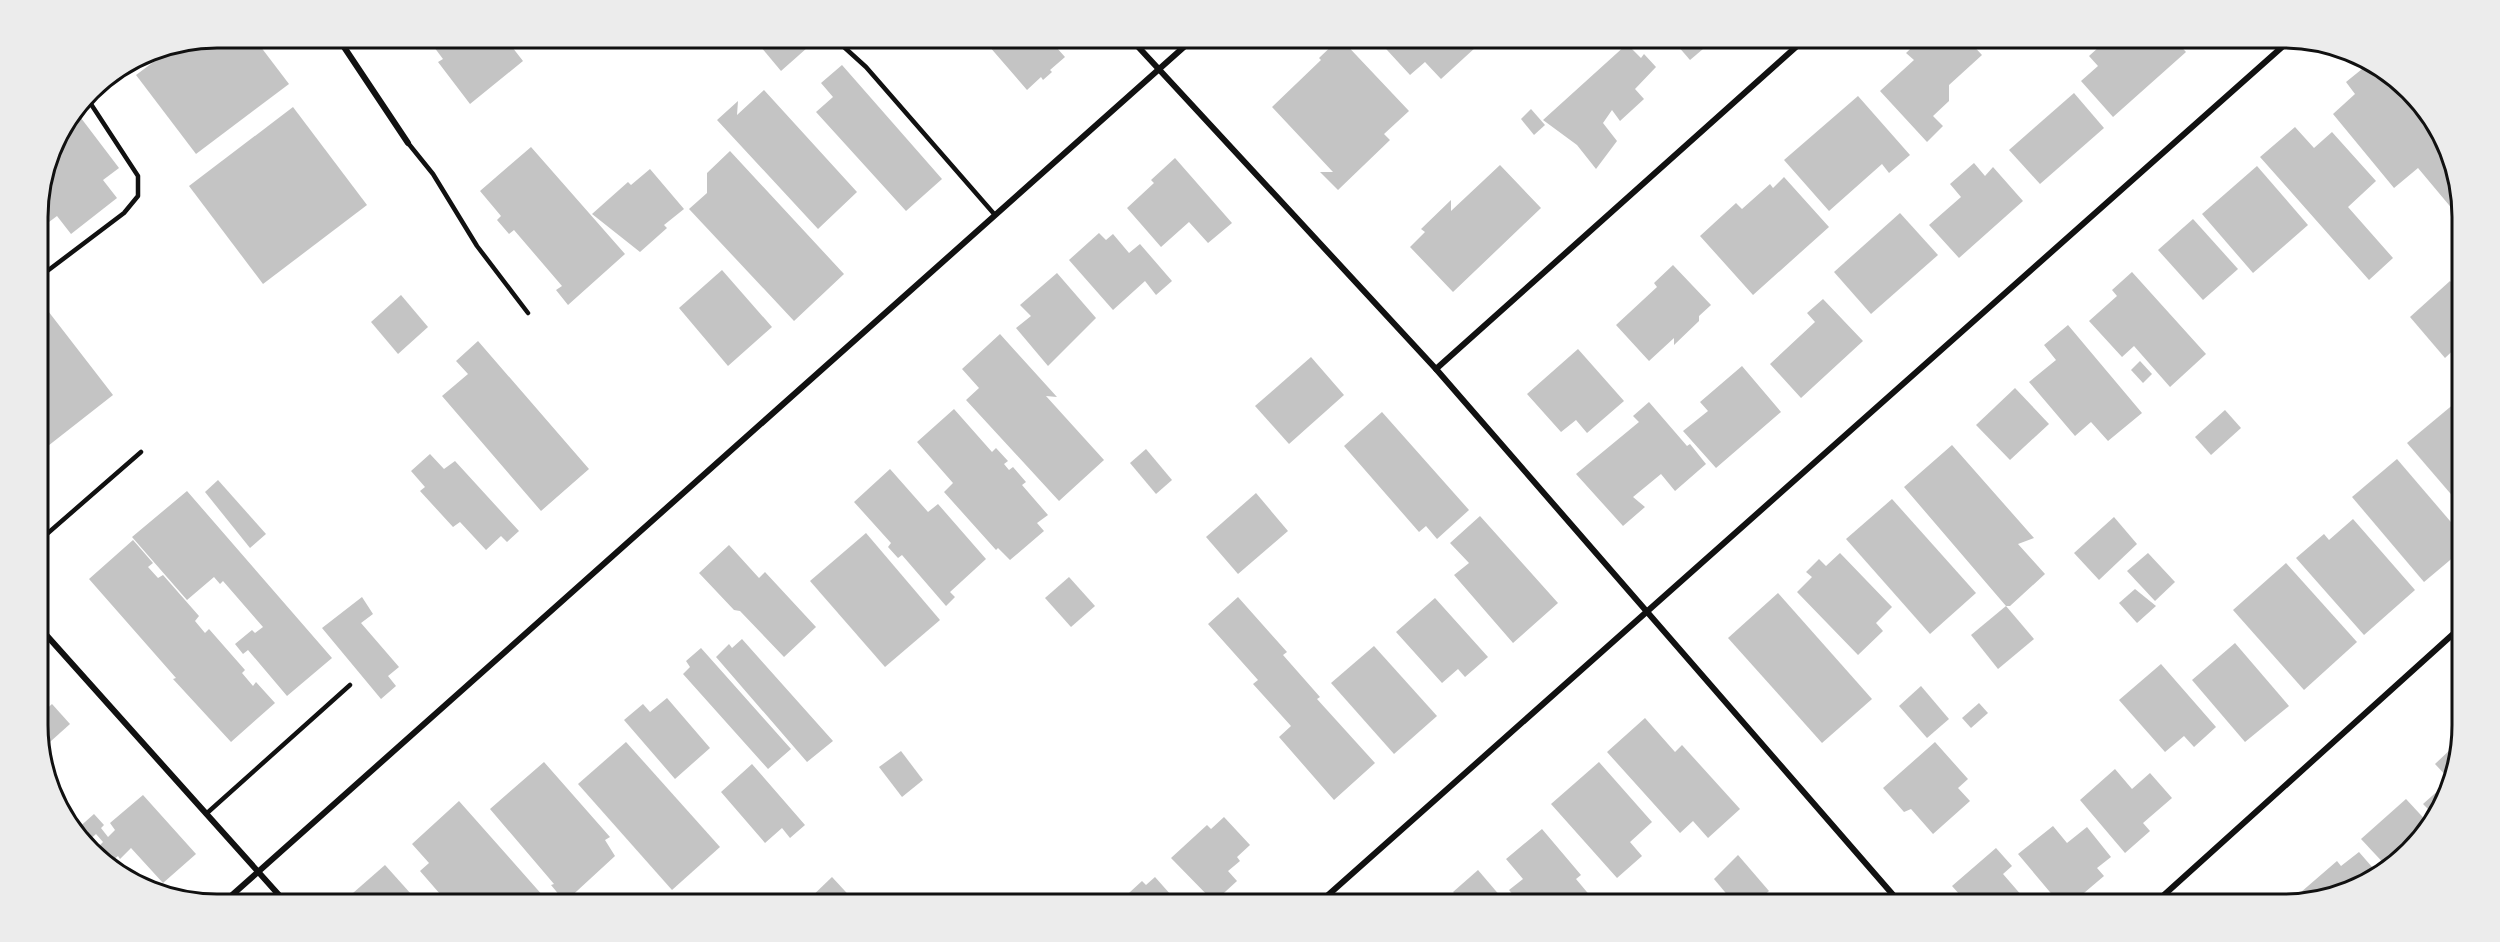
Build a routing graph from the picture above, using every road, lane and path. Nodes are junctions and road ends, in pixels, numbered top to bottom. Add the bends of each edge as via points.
1 (345, 48) edge
2 (845, 48) edge
3 (1139, 48) edge
4 (1183, 48) edge
5 (1795, 48) edge
6 (2281, 48) edge
7 (1159, 69) junction
8 (92, 105) edge
9 (408, 143) joint
10 (995, 215) junction
11 (48, 269) edge
12 (528, 313) dead end
13 (1436, 369) junction
14 (141, 452) dead end
15 (48, 533) edge
16 (1648, 612) junction
17 (2452, 635) edge
18 (48, 637) edge
19 (350, 685) dead end
20 (206, 814) junction
21 (258, 872) junction
22 (233, 894) edge
23 (278, 894) edge
24 (1329, 894) edge
25 (1892, 894) edge
26 (2165, 894) edge

1 - 9 street
2 - 10 lane
3 - 7 street
4 - 7 street
5 - 13 street
6 - 16 street
7 - 10 street
7 - 13 street
8 - 11 lane via 138,176 138,196 124,213
9 - 12 lane via 433,174 477,246
10 - 21 street
13 - 16 street
14 - 15 lane
16 - 24 street
16 - 25 street
17 - 26 street
18 - 20 street
19 - 20 lane
20 - 21 street
21 - 22 street
21 - 23 street

